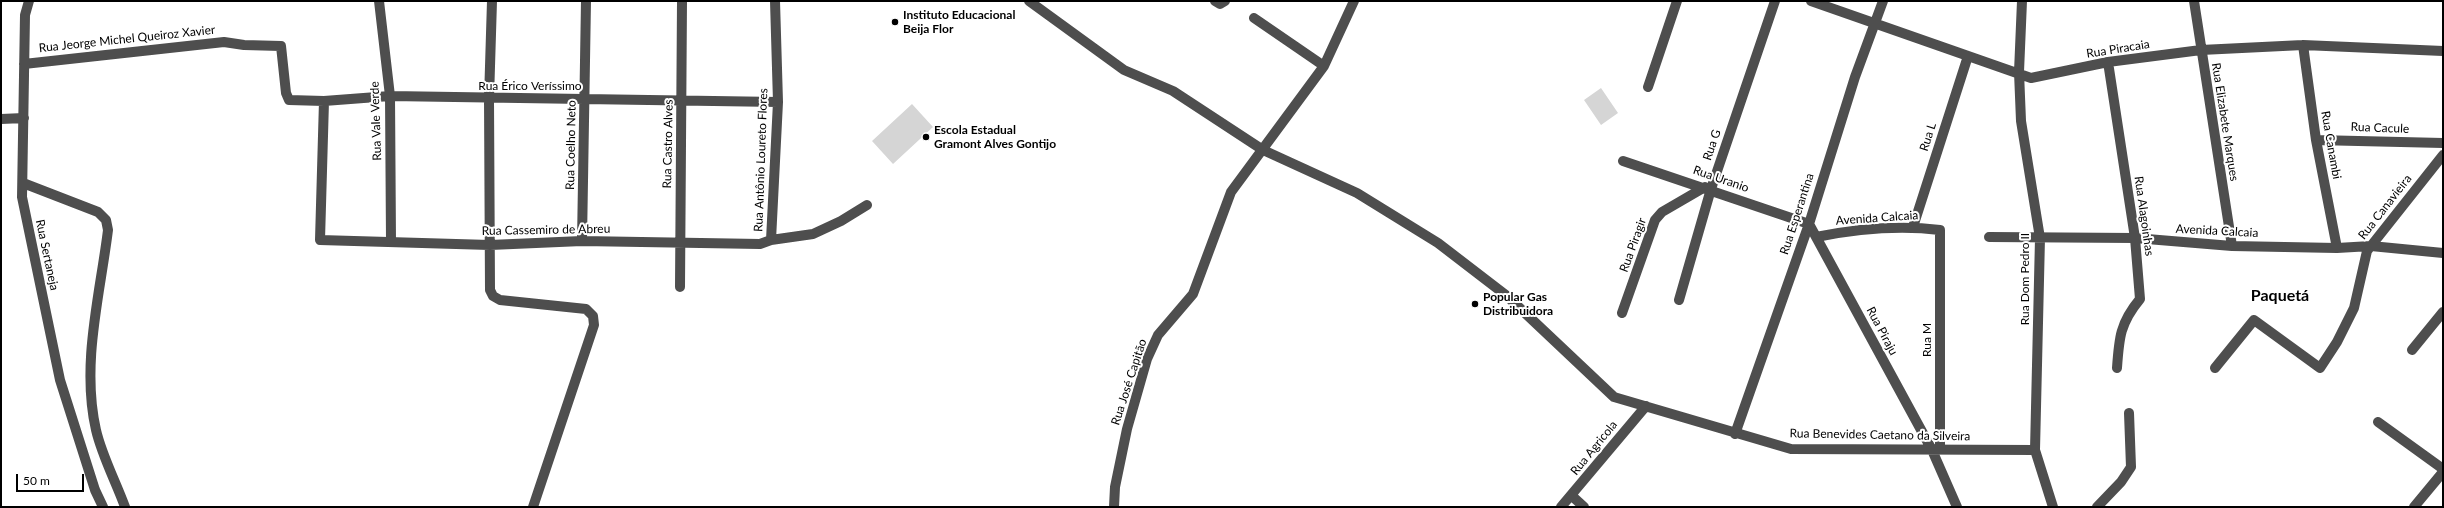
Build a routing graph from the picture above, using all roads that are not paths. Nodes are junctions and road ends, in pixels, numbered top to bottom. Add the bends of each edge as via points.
1 (29, 1) edge
2 (379, 1) edge
3 (492, 1) edge
4 (586, 1) edge
5 (682, 1) edge
6 (776, 1) edge
7 (1029, 1) edge
8 (1354, 1) edge
9 (1677, 1) edge
10 (1775, 1) edge
11 (1811, 1) edge
12 (1883, 1) edge
13 (2022, 1) edge
14 (2194, 1) edge
15 (1040, 4) edge
16 (1254, 18) dead end
17 (1876, 23) junction
18 (2302, 45) junction
19 (2201, 50) junction
20 (2443, 51) edge
21 (1968, 56) junction
22 (2108, 62) junction
23 (24, 64) junction
24 (1324, 66) junction
25 (2019, 72) junction
26 (1648, 87) dead end
27 (286, 93) joint
28 (390, 96) junction
29 (489, 99) junction
30 (584, 99) junction
31 (682, 99) junction
32 (324, 101) junction
33 (778, 102) junction
34 (24, 118) junction
35 (1, 119) edge
36 (2316, 140) junction
37 (2443, 143) edge
38 (1263, 150) junction
39 (2443, 155) edge
40 (1623, 161) dead end
41 (23, 183) junction
42 (1708, 188) junction
43 (867, 205) dead end
44 (1810, 224) junction
45 (1913, 227) junction
46 (1940, 230) joint
47 (1816, 237) junction
48 (1989, 237) dead end
49 (2040, 238) junction
50 (2135, 238) junction
51 (771, 240) junction
52 (391, 241) junction
53 (582, 241) junction
54 (679, 243) junction
55 (490, 245) junction
56 (2232, 246) junction
57 (2371, 246) junction
58 (2337, 248) junction
59 (2443, 253) edge
60 (680, 287) dead end
61 (1679, 300) dead end
62 (2443, 312) edge
63 (1622, 313) dead end
64 (2412, 350) dead end
65 (2117, 368) dead end
66 (2215, 368) dead end
67 (1646, 406) junction
68 (2129, 413) dead end
69 (2378, 422) dead end
70 (1735, 434) junction
71 (1936, 450) junction
72 (2036, 450) junction
73 (2443, 469) edge
74 (2443, 472) edge
75 (1572, 496) junction
76 (104, 507) edge
77 (125, 507) edge
78 (533, 507) edge
79 (1114, 507) edge
80 (1561, 507) edge
81 (1584, 507) edge
82 (1957, 507) edge
83 (2053, 507) edge
84 (2097, 507) edge
85 (2414, 507) edge

1 - 23 street, Rua Sertaneja via 25,15
2 - 28 street, Rua Vale Verde
3 - 29 street
4 - 30 street, Rua Coelho Neto
5 - 31 street, Rua Castro Alves
6 - 33 street, Rua Antônio Loureto Flores
7 - 15 street, Rua Benevides Caetano da Silveira
8 - 24 street, Rua José Capitão
9 - 26 street
10 - 42 street, Rua G
11 - 17 street, Rua Piracaia
12 - 17 street, Rua Esperantina
13 - 25 street, Rua Dom Pedro II
14 - 19 street, Rua Elizabete Marques
15 - 38 street, Rua Benevides Caetano da Silveira via 1124,70 1173,91
16 - 24 street
17 - 21 street, Rua Piracaia
17 - 44 street, Rua Esperantina via 1855,77
18 - 19 street, Rua Piracaia
18 - 20 street, Rua Piracaia
18 - 36 street, Rua Canambi
19 - 22 street, Rua Piracaia
19 - 56 street, Rua Elizabete Marques
21 - 25 street, Rua Piracaia
21 - 45 street, Rua L
22 - 25 street, Rua Piracaia via 2031,78
22 - 50 street, Rua Alagoinhas
23 - 27 street, Rua Jeorge Michel Queiroz Xavier via 224,42 281,46
23 - 34 street, Rua Sertaneja
24 - 38 street, Rua José Capitão
25 - 49 street, Rua Dom Pedro II via 2021,121
27 - 32 street, Rua Érico Veríssimo via 289,100
28 - 29 street, Rua Érico Veríssimo
28 - 32 street, Rua Érico Veríssimo
28 - 52 street, Rua Vale Verde
29 - 30 street, Rua Érico Veríssimo
29 - 55 street
30 - 31 street, Rua Érico Veríssimo
30 - 53 street, Rua Coelho Neto
31 - 33 street, Rua Érico Veríssimo
31 - 54 street, Rua Castro Alves
32 - 52 street, Rua Cassemiro de Abreu via 320,240
33 - 51 street, Rua Antônio Loureto Flores
34 - 35 street
34 - 41 street, Rua Sertaneja
36 - 37 street, Rua Cacule
36 - 58 street, Rua Canambi
38 - 67 street, Rua Benevides Caetano da Silveira via 1357,193 1438,243 1507,296 1614,397
38 - 79 street, Rua José Capitão via 1231,192 1193,294 1158,335 1127,430 1115,487
39 - 57 street, Rua Canavieira
40 - 42 street, Rua Uranio
41 - 76 street, Rua Sertaneja via 22,197 60,380 95,490
41 - 77 street via 98,212 106,220 108,230 91,349 90,393 96,431
42 - 44 street, Rua Uranio
42 - 61 street, Rua G
42 - 63 street, Rua Piragir via 1662,212 1655,220
43 - 51 street, Rua Antônio Loureto Flores via 842,221 813,234
44 - 47 street, Rua Piraju
44 - 70 street, Rua Esperantina
45 - 46 street, Avenida Calcaia
45 - 47 street, Avenida Calcaia
46 - 71 street, Rua M
47 - 71 street, Rua Piraju
48 - 49 street, Avenida Calcaia
49 - 50 street, Avenida Calcaia
49 - 72 street, Rua Dom Pedro II
50 - 56 street, Avenida Calcaia
50 - 65 street, Rua Alagoinhas via 2140,299 2128,313 2119,336
51 - 54 street, Rua Cassemiro de Abreu via 760,244
52 - 55 street, Rua Cassemiro de Abreu
53 - 54 street, Rua Cassemiro de Abreu
53 - 55 street, Rua Cassemiro de Abreu
54 - 60 street, Rua Castro Alves
55 - 78 street via 490,290 493,296 500,300 582,308 593,316 593,330
56 - 58 street, Avenida Calcaia
57 - 58 street, Avenida Calcaia
57 - 59 street, Avenida Calcaia
57 - 66 street, Rua Canavieira via 2365,256 2362,281 2354,308 2320,368 2254,320
62 - 64 street
67 - 70 street, Rua Benevides Caetano da Silveira
67 - 75 street, Rua Agricola
68 - 84 street via 2130,467 2121,482
69 - 73 street
70 - 71 street, Rua Benevides Caetano da Silveira via 1792,449
71 - 72 street, Rua Benevides Caetano da Silveira
71 - 82 street, Rua Piraju
72 - 83 street, Rua Dom Pedro II
74 - 85 street
75 - 80 street, Rua Agricola
75 - 81 street

